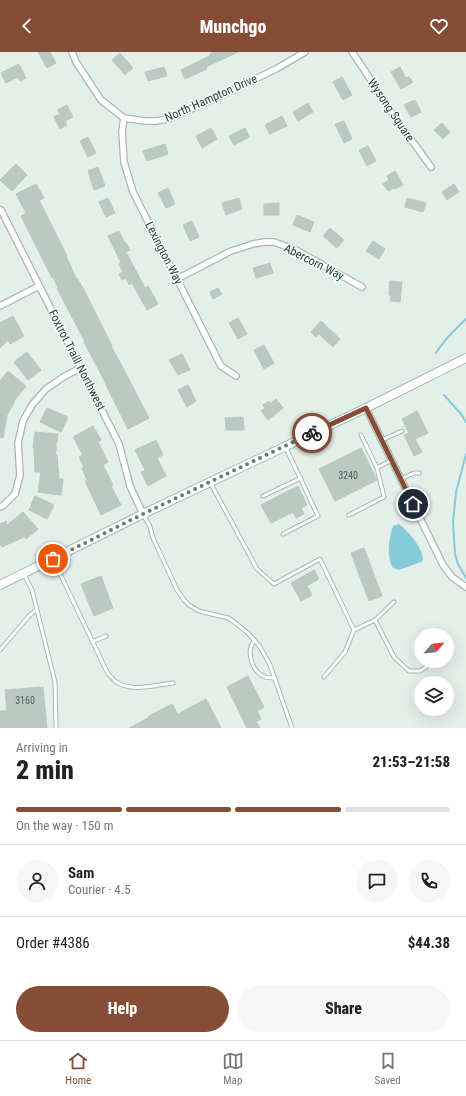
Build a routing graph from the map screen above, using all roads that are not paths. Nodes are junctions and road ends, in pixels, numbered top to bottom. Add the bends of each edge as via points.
1 (72, 52) edge
2 (305, 52) edge
3 (352, 52) edge
4 (124, 118) junction
5 (431, 167) dead end
6 (0, 210) edge
7 (177, 279) junction
8 (39, 286) junction
9 (362, 287) dead end
10 (0, 306) edge
11 (466, 358) edge
12 (81, 368) junction
13 (236, 376) dead end
14 (366, 408) junction
15 (402, 431) dead end
16 (361, 435) dead end
17 (382, 440) junction
18 (285, 446) junction
19 (392, 460) junction
20 (377, 468) junction
21 (419, 473) dead end
22 (301, 478) junction
23 (401, 479) junction
24 (210, 482) junction
25 (263, 496) dead end
26 (0, 507) edge
27 (143, 514) junction
28 (348, 515) dead end
29 (283, 534) dead end
30 (53, 559) junction
31 (24, 574) junction
32 (0, 585) edge
33 (466, 587) edge
34 (394, 602) dead end
35 (36, 610) junction
36 (375, 620) junction
37 (354, 630) junction
38 (106, 636) dead end
39 (255, 640) junction
40 (92, 642) junction
41 (0, 650) edge
42 (424, 668) edge
43 (324, 677) dead end
44 (275, 678) junction
45 (173, 684) dead end
46 (56, 728) edge
47 (292, 728) edge

1 - 4 street, North Hampton Drive via 101,100
2 - 4 street, North Hampton Drive via 218,97 168,119 145,121
3 - 5 street, Wysong Square
4 - 7 street, Lexington Way via 124,162 132,192
6 - 8 street, Foxtrot Traill Northwest
7 - 9 street, Abercorn Way via 231,251 253,244 274,242 296,250
7 - 13 street, Lexington Way via 221,366
8 - 10 street
8 - 12 street, Foxtrot Traill Northwest
11 - 14 street
12 - 26 street via 46,390 23,420 18,443 20,475 15,494
12 - 27 street, Foxtrot Traill Northwest via 119,444 130,486
14 - 17 street
14 - 18 street
15 - 17 lane
16 - 20 lane
17 - 19 street
18 - 22 lane
18 - 24 street
19 - 20 lane
19 - 23 street
20 - 28 lane via 384,497
21 - 23 lane
22 - 25 lane
22 - 29 lane via 318,516
23 - 33 street via 444,565 452,577
24 - 27 street
24 - 37 lane via 257,569 274,584 320,559
27 - 30 street
27 - 39 lane via 184,601 199,611 228,618 241,626
30 - 31 street
30 - 40 lane
31 - 32 street
31 - 35 lane via 32,590
34 - 36 lane
35 - 41 lane
35 - 46 lane via 55,682
36 - 37 lane
36 - 42 lane via 394,657 409,671 420,671
37 - 43 lane via 345,652
38 - 40 lane
39 - 44 lane via 268,660
39 - 44 lane via 251,646 251,662 263,676
40 - 45 lane via 108,674 116,682 141,688
44 - 47 lane

